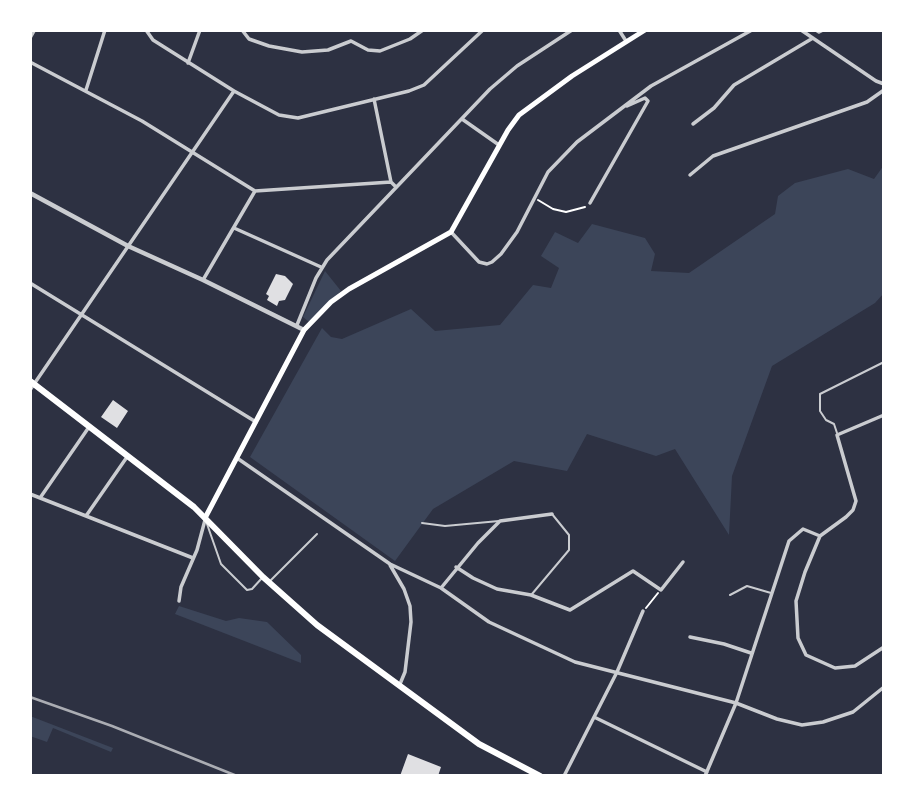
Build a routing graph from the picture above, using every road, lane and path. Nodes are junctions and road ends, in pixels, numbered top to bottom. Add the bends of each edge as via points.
1 (34, 30) edge
2 (106, 30) edge
3 (146, 30) edge
4 (200, 30) edge
5 (242, 30) edge
6 (423, 30) edge
7 (483, 30) edge
8 (572, 30) edge
9 (618, 30) edge
10 (645, 30) edge
11 (752, 30) edge
12 (801, 30) edge
13 (816, 30) edge
14 (823, 30) edge
15 (30, 37) edge
16 (813, 38) junction
17 (626, 41) junction
18 (30, 62) edge
19 (188, 63) junction
20 (884, 84) edge
21 (86, 90) junction
22 (884, 90) edge
23 (234, 91) junction
24 (374, 98) junction
25 (621, 108) junction
26 (462, 119) junction
27 (693, 124) dead end
28 (499, 145) junction
29 (192, 152) junction
30 (690, 175) dead end
31 (391, 182) junction
32 (396, 187) junction
33 (255, 191) junction
34 (30, 193) edge
35 (534, 198) junction
36 (590, 203) joint
37 (234, 228) junction
38 (450, 232) junction
39 (128, 246) junction
40 (322, 267) junction
41 (203, 280) junction
42 (30, 283) edge
43 (82, 314) junction
44 (297, 325) junction
45 (304, 330) junction
46 (884, 362) edge
47 (31, 385) edge
48 (884, 415) edge
49 (256, 422) junction
50 (90, 426) junction
51 (837, 435) junction
52 (128, 456) junction
53 (237, 458) junction
54 (30, 494) edge
55 (40, 498) junction
56 (552, 514) joint
57 (86, 516) junction
58 (205, 518) junction
59 (500, 522) junction
60 (422, 523) dead end
61 (317, 534) dead end
62 (820, 536) junction
63 (193, 558) junction
64 (683, 562) dead end
65 (390, 564) junction
66 (456, 567) junction
67 (266, 580) junction
68 (441, 588) junction
69 (661, 590) junction
70 (771, 593) junction
71 (531, 595) junction
72 (730, 595) dead end
73 (180, 601) dead end
74 (643, 611) joint
75 (690, 637) dead end
76 (884, 647) edge
77 (751, 653) junction
78 (617, 672) junction
79 (399, 686) junction
80 (884, 687) edge
81 (736, 703) junction
82 (594, 717) junction
83 (706, 774) edge
84 (540, 776) edge
85 (564, 776) edge

1 - 15 street
2 - 21 street
3 - 19 street via 153,40
4 - 19 street
5 - 6 street via 249,39 302,52 328,50 351,41 380,51
7 - 24 street via 424,85
8 - 26 street via 517,66
9 - 17 street
10 - 17 main road
11 - 25 street via 651,86
12 - 16 street
13 - 14 street
16 - 20 street
16 - 27 street via 734,85
17 - 28 main road via 533,103 513,121
18 - 21 street
19 - 23 street
21 - 29 street
22 - 30 street via 867,102 713,156
23 - 24 street via 287,118
23 - 29 street
24 - 31 street
25 - 35 street via 564,153
25 - 36 street via 645,98 648,101
26 - 28 street
26 - 32 street
28 - 38 main road
29 - 33 street
29 - 39 street
31 - 32 street
31 - 33 street
32 - 40 street
33 - 37 street
34 - 39 street
35 - 36 path via 566,212
35 - 38 street via 501,254 486,264
37 - 40 street
37 - 41 street
38 - 45 main road via 349,289
39 - 41 street
39 - 43 street
40 - 44 street
41 - 44 street
42 - 43 street
43 - 47 street
43 - 49 street
44 - 45 street
45 - 49 main road
46 - 51 lane via 820,394 820,411 834,424
47 - 50 main road
48 - 51 street
49 - 53 main road
50 - 52 main road
50 - 55 street
51 - 62 street via 856,501 846,517
52 - 57 street
52 - 58 main road
53 - 58 main road
53 - 65 street
54 - 55 street
55 - 57 street
56 - 59 street
56 - 71 lane via 569,535 569,551
57 - 63 street
58 - 63 street
58 - 67 main road
58 - 67 lane via 221,564 247,590
59 - 60 lane via 438,527
59 - 66 street
61 - 67 lane
62 - 70 street via 803,530 789,541
62 - 76 street via 796,600 798,638 806,655 835,668 855,666
63 - 73 street
64 - 69 street
65 - 68 street
65 - 79 street via 410,606 405,672
66 - 68 street
66 - 71 street via 497,589
67 - 79 main road
68 - 78 street via 520,638 575,662
69 - 71 street via 633,571 570,610
69 - 74 path
70 - 72 lane via 747,586
70 - 77 street
74 - 78 street
75 - 77 street
77 - 81 street
78 - 81 street
78 - 82 street
79 - 84 main road via 479,744
80 - 81 street via 853,712 802,725
81 - 83 street
82 - 83 street
82 - 85 street

